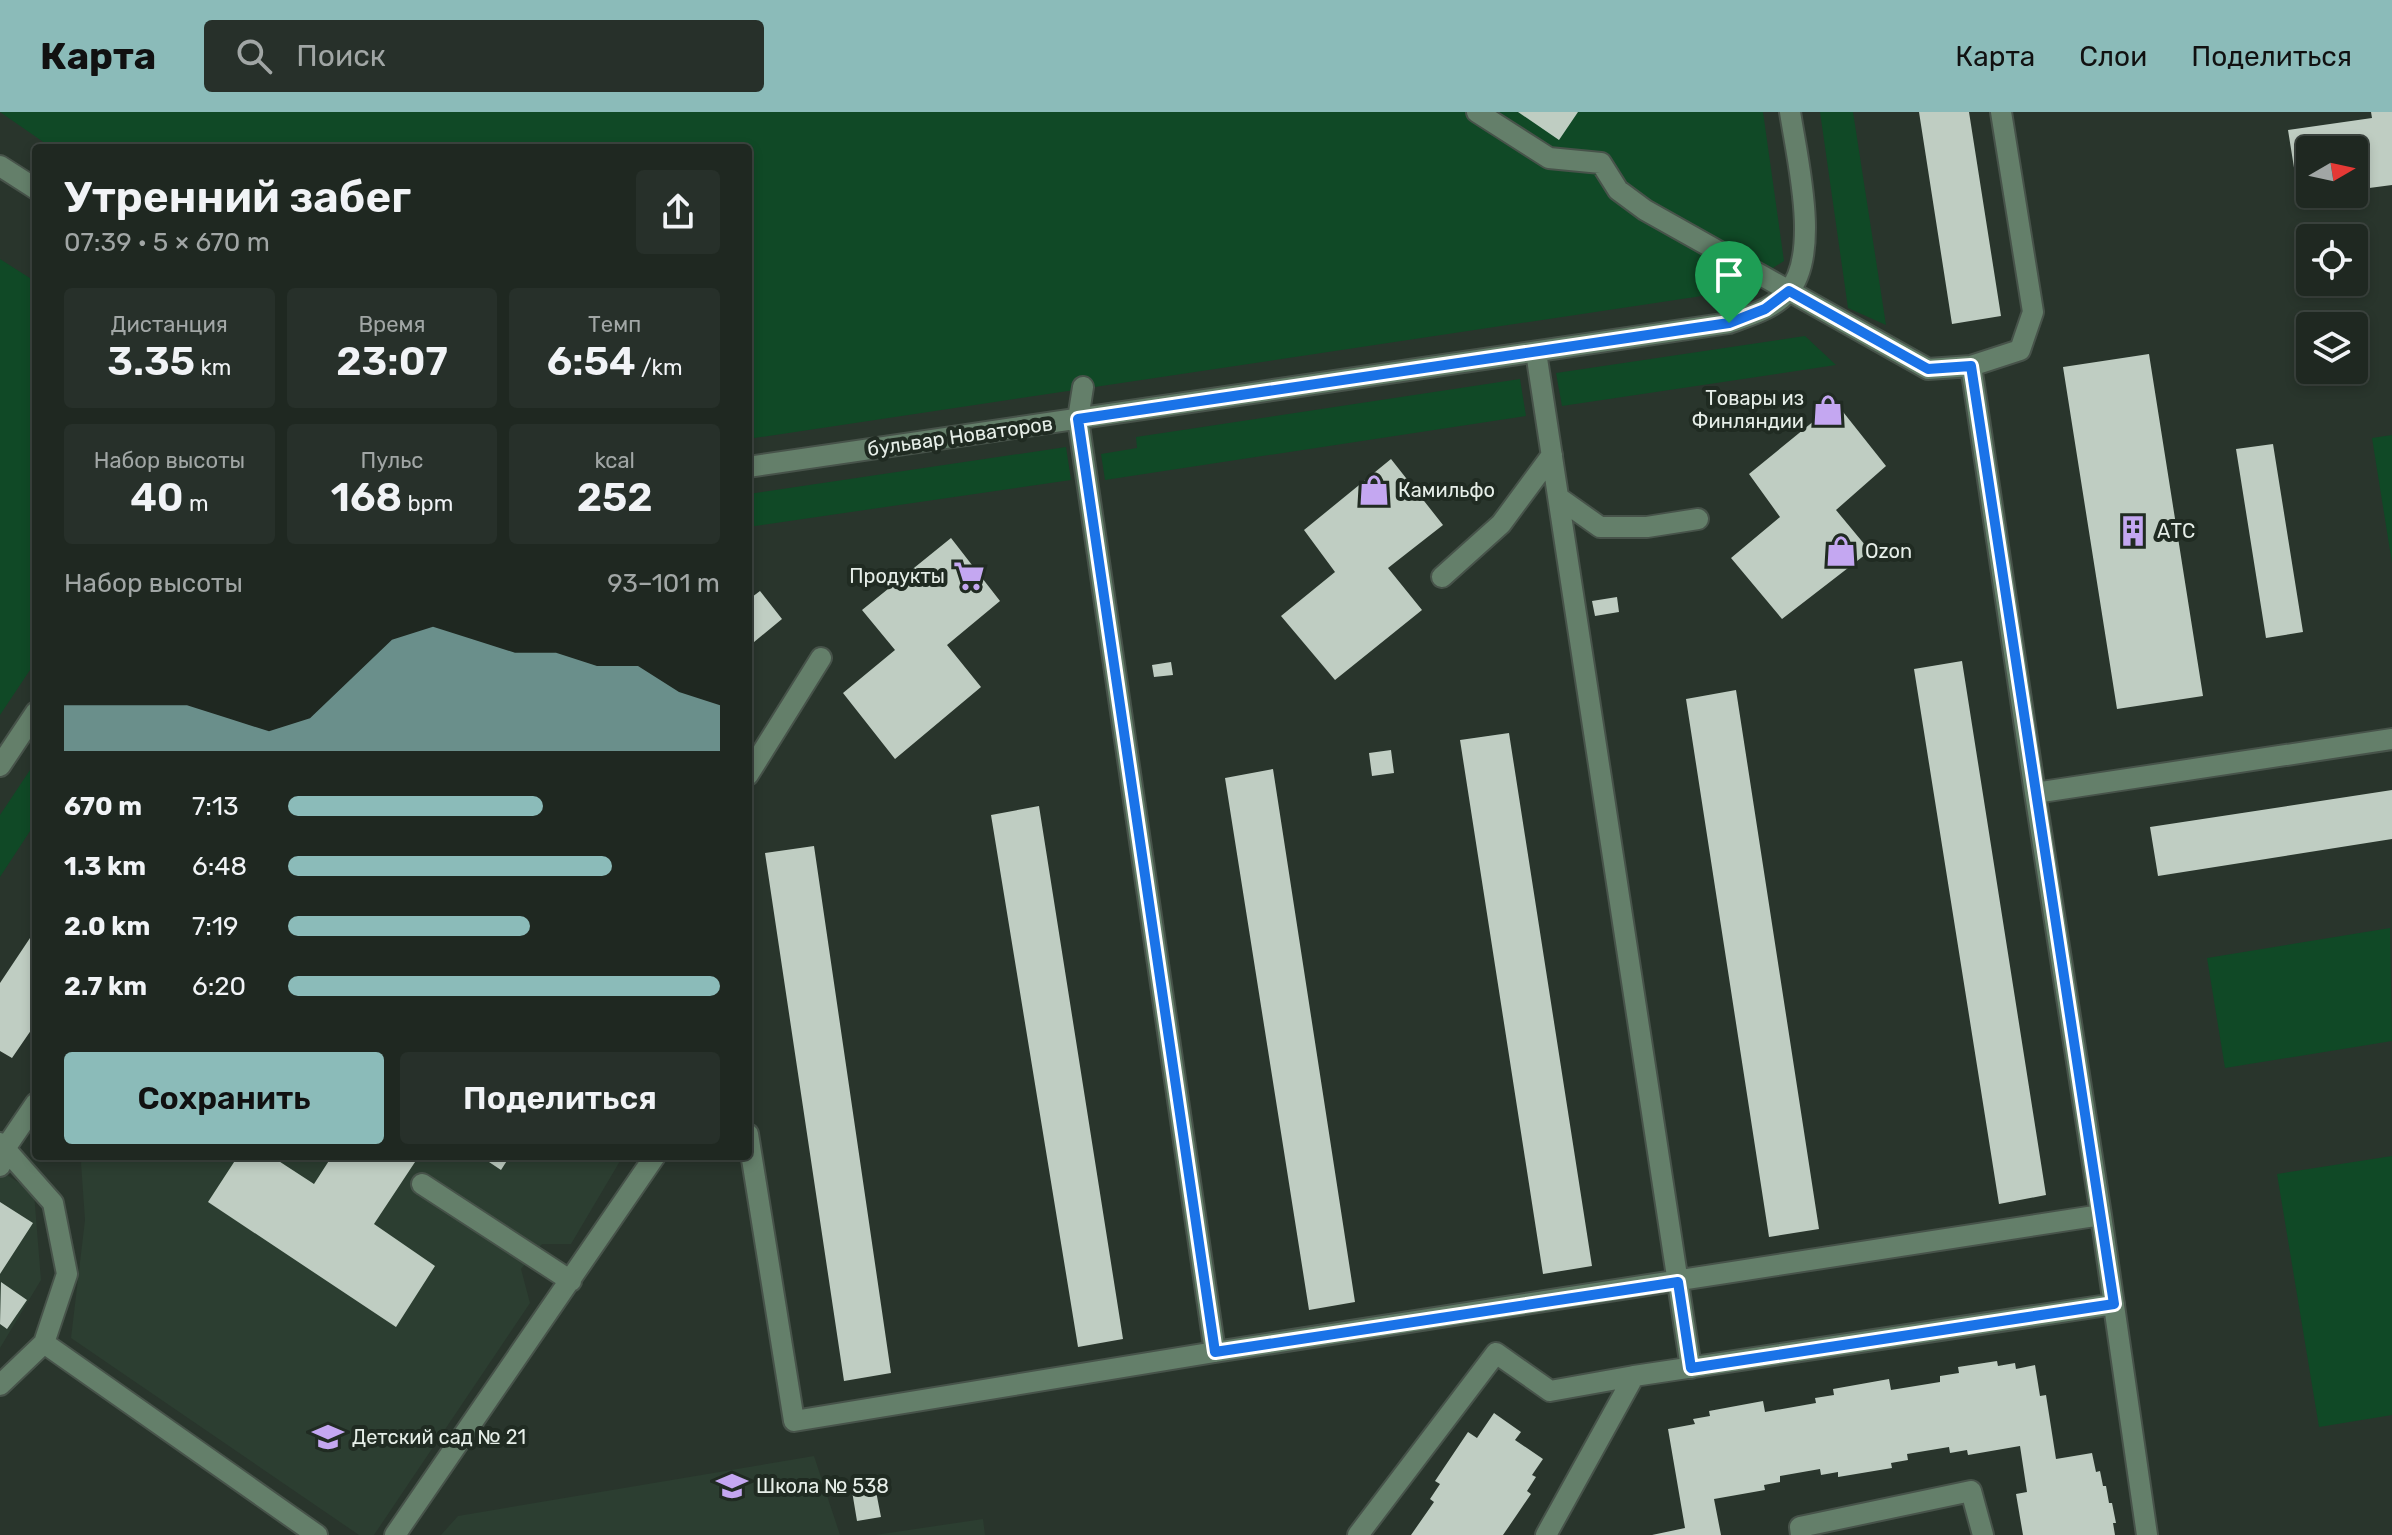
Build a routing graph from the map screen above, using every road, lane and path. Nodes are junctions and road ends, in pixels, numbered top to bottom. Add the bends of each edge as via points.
1 (1477, 112) edge
2 (1790, 112) edge
3 (2001, 112) edge
4 (0, 166) edge
5 (32, 186) edge
6 (1789, 291) junction
7 (1536, 352) junction
8 (1971, 366) junction
9 (1083, 387) dead end
10 (1078, 419) junction
11 (1552, 455) junction
12 (752, 466) edge
13 (1559, 498) junction
14 (1698, 519) dead end
15 (1442, 577) dead end
16 (821, 658) dead end
17 (32, 718) edge
18 (2392, 739) edge
19 (0, 766) edge
20 (752, 769) edge
21 (2035, 793) junction
22 (32, 1109) edge
23 (2, 1152) edge
24 (752, 1159) edge
25 (652, 1160) edge
26 (422, 1184) dead end
27 (2101, 1215) junction
28 (571, 1281) junction
29 (1678, 1282) junction
30 (2114, 1304) junction
31 (44, 1343) junction
32 (1215, 1352) junction
33 (1691, 1368) junction
34 (1634, 1376) junction
35 (0, 1385) edge
36 (317, 1535) edge
37 (395, 1535) edge
38 (1358, 1535) edge
39 (1546, 1535) edge
40 (1801, 1535) edge
41 (1983, 1535) edge
42 (2147, 1535) edge

1 - 6 street via 1549,158 1601,163 1618,190 1645,210
2 - 6 street via 1806,225 1804,261
3 - 8 street via 2033,312 2020,350
4 - 5 street
6 - 7 street, бульвар Новаторов via 1765,309 1729,323
6 - 8 street via 1928,369
7 - 10 street, бульвар Новаторов
7 - 11 street
8 - 21 street
9 - 10 street
10 - 12 street, бульвар Новаторов
10 - 32 street
11 - 13 street
11 - 15 street via 1501,524
13 - 14 street via 1600,527
13 - 29 street
16 - 20 street
17 - 19 street
18 - 21 street
21 - 27 street
22 - 23 street
23 - 31 street via 53,1203 67,1274
24 - 32 street via 794,1421
25 - 28 street
26 - 28 street
27 - 29 street
27 - 30 street
28 - 37 street
29 - 32 street
29 - 33 street
30 - 33 street
30 - 42 street
31 - 35 street
31 - 36 street
33 - 34 street
34 - 38 street via 1550,1391 1496,1353
34 - 39 street
40 - 41 street via 1800,1527 1971,1491

